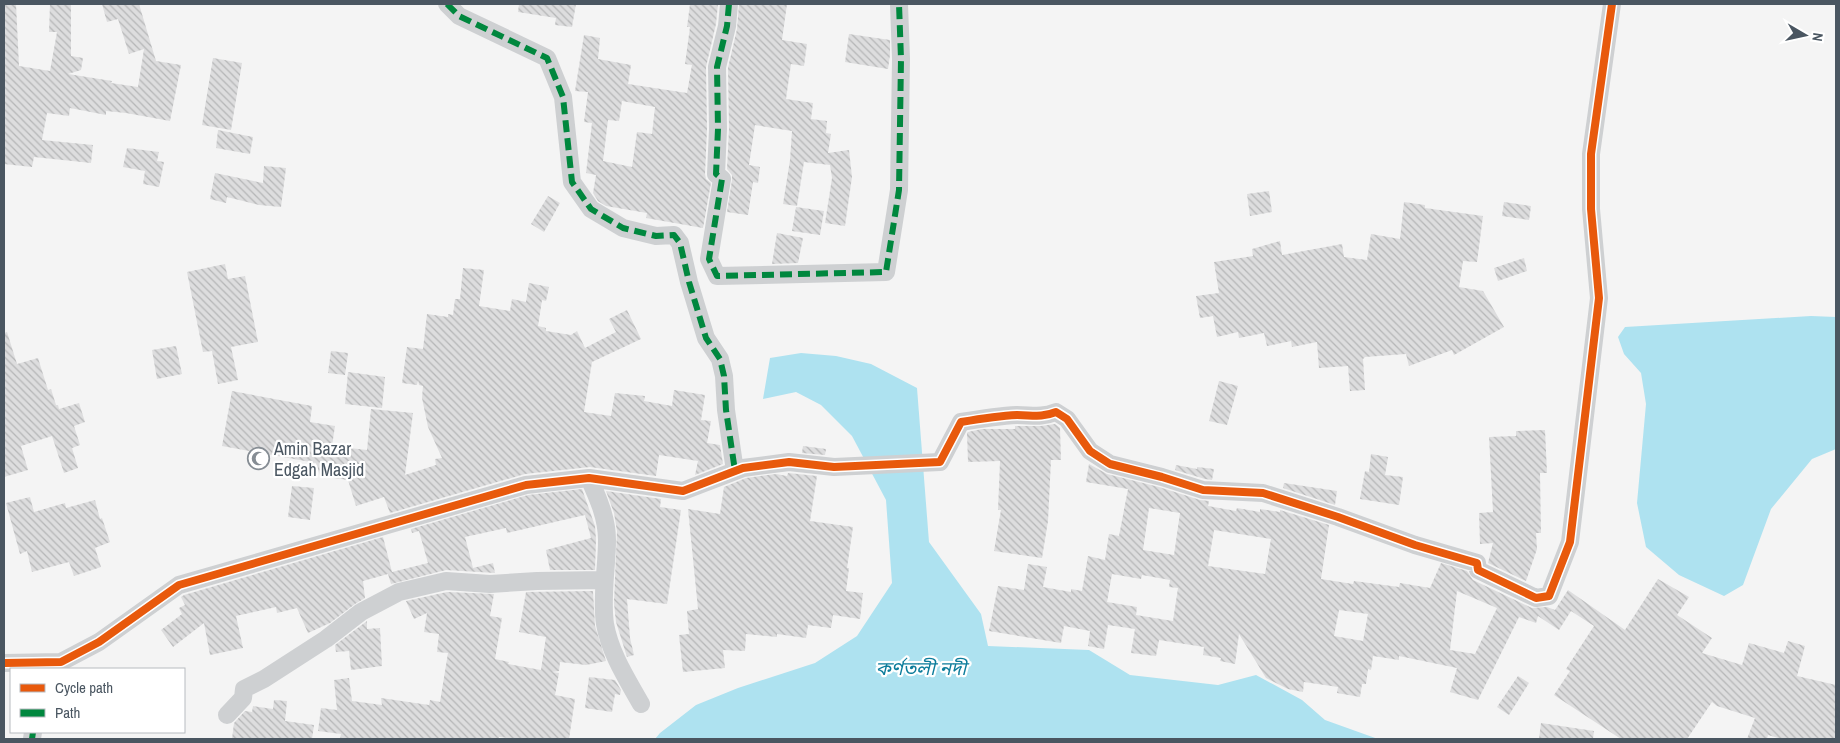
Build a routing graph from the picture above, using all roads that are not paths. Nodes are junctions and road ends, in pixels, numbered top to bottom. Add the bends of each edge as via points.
1 (447, 4) edge
2 (729, 4) edge
3 (899, 4) edge
4 (1612, 4) edge
5 (736, 471) junction
6 (589, 478) junction
7 (604, 580) junction
8 (4, 663) edge
9 (40, 666) edge
10 (641, 704) dead end
11 (228, 715) dead end

1 - 5 street via 459,16 547,58 563,97 572,182 591,210 623,228 656,236 674,235 680,243 688,282 706,338 720,359
2 - 3 street via 717,67 716,174 722,179 709,259 717,276 886,272 899,190
4 - 5 street via 1591,154 1591,209 1599,298 1570,542 1549,596 1536,598 1478,570 1477,563 1263,493 1203,490 1110,464 1090,451 1067,419 1056,412 1044,416 1016,415 961,422 940,462 834,468 789,462
5 - 6 street via 683,491
6 - 7 street via 603,510 607,539
6 - 9 street via 526,484 180,585 100,642 61,662
7 - 10 street via 606,626 617,662
7 - 11 street via 490,584 446,581 399,592 361,612 326,639 264,679 244,688 243,698
8 - 9 street

